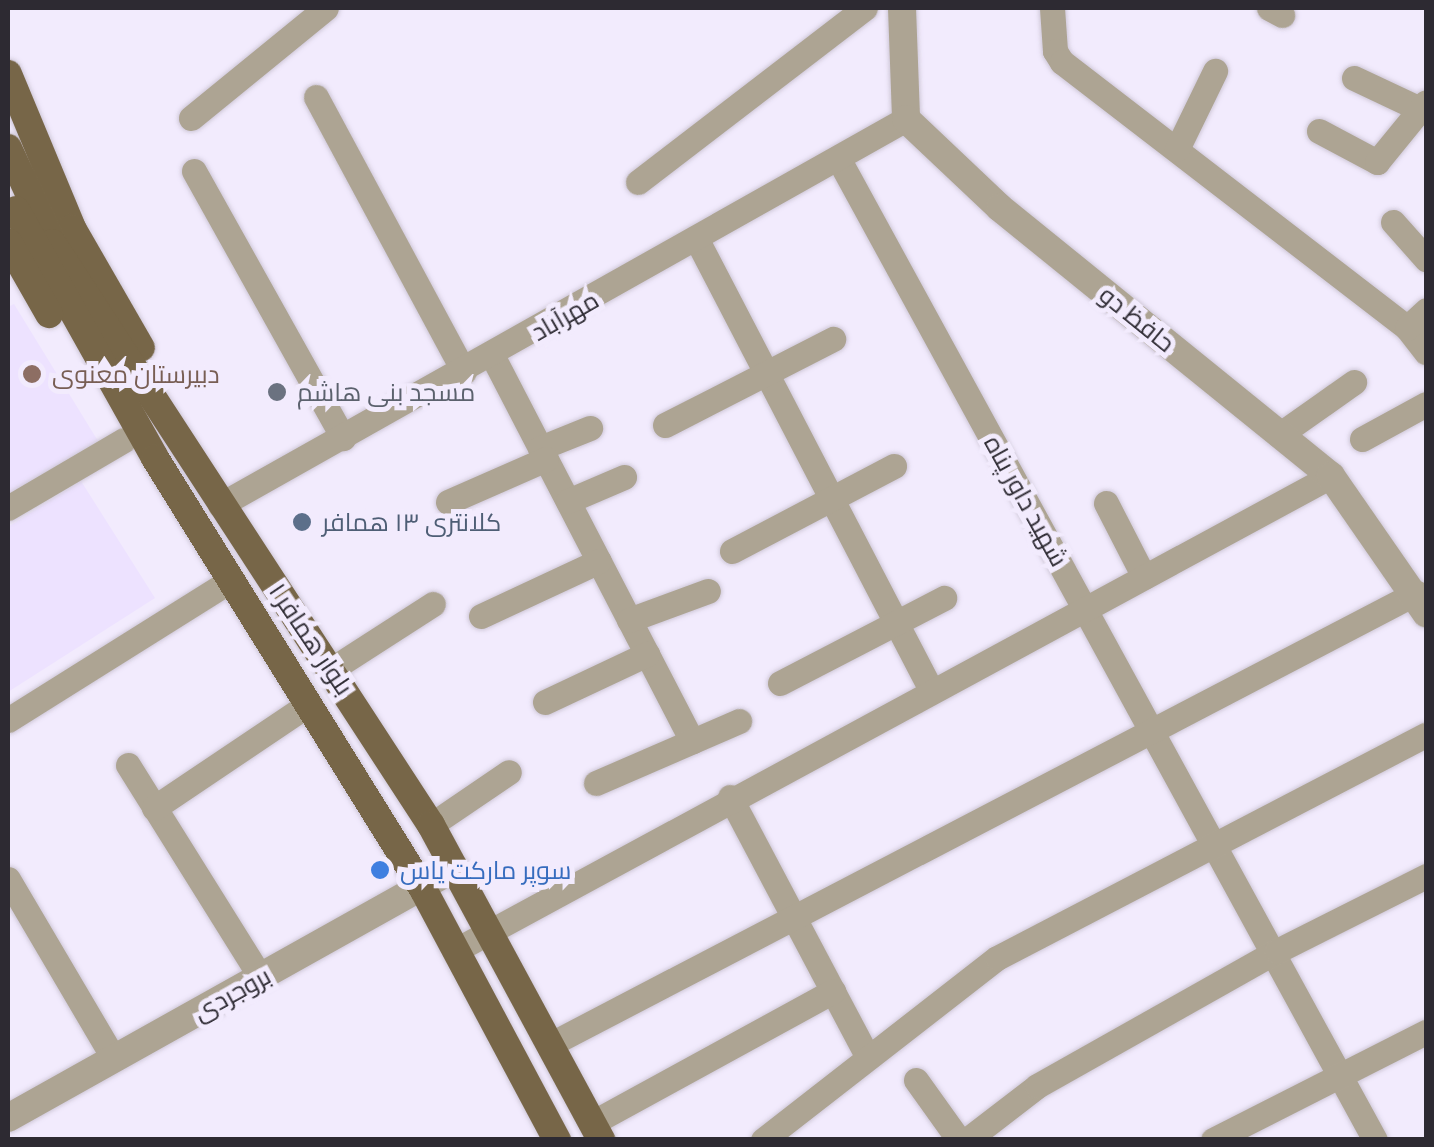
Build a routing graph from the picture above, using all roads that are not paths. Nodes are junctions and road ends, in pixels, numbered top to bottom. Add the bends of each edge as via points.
1 (326, 8) edge
2 (865, 8) edge
3 (902, 8) edge
4 (1052, 8) edge
5 (1215, 71) dead end
6 (8, 74) edge
7 (1354, 78) dead end
8 (316, 97) dead end
9 (1423, 106) edge
10 (191, 118) dead end
11 (906, 119) junction
12 (1319, 131) dead end
13 (8, 148) edge
14 (1177, 149) junction
15 (838, 158) junction
16 (194, 171) dead end
17 (638, 182) dead end
18 (8, 190) edge
19 (1393, 222) dead end
20 (697, 240) junction
21 (8, 242) edge
22 (1426, 259) edge
23 (1417, 319) edge
24 (833, 339) dead end
25 (1426, 352) edge
26 (493, 356) junction
27 (464, 372) junction
28 (766, 374) junction
29 (1354, 382) dead end
30 (1426, 404) edge
31 (665, 425) dead end
32 (590, 428) dead end
33 (1279, 435) junction
34 (343, 438) junction
35 (1362, 439) dead end
36 (124, 440) junction
37 (182, 440) junction
38 (543, 454) junction
39 (154, 458) junction
40 (894, 466) dead end
41 (1330, 476) junction
42 (624, 477) dead end
43 (568, 500) junction
44 (832, 500) junction
45 (448, 502) dead end
46 (1106, 503) dead end
47 (220, 504) junction
48 (8, 508) edge
49 (732, 551) dead end
50 (599, 560) junction
51 (1144, 577) junction
52 (230, 581) junction
53 (708, 591) dead end
54 (944, 598) dead end
55 (1421, 603) edge
56 (433, 604) dead end
57 (1084, 607) junction
58 (480, 616) dead end
59 (629, 620) junction
60 (898, 626) junction
61 (647, 654) junction
62 (332, 669) junction
63 (780, 683) dead end
64 (930, 688) junction
65 (545, 702) dead end
66 (309, 704) junction
67 (8, 720) edge
68 (739, 721) dead end
69 (1153, 732) junction
70 (1426, 736) edge
71 (692, 741) junction
72 (128, 765) dead end
73 (510, 772) dead end
74 (596, 782) dead end
75 (730, 798) junction
76 (154, 808) junction
77 (432, 824) junction
78 (1215, 844) junction
79 (456, 868) junction
80 (1426, 876) edge
81 (8, 880) edge
82 (423, 889) junction
83 (794, 918) junction
84 (489, 928) junction
85 (456, 950) junction
86 (1276, 951) junction
87 (260, 978) junction
88 (833, 991) junction
89 (1426, 1032) edge
90 (551, 1044) junction
91 (867, 1056) junction
92 (114, 1059) junction
93 (1342, 1074) junction
94 (916, 1080) dead end
95 (8, 1118) edge
96 (596, 1131) edge
97 (557, 1140) edge
98 (763, 1140) edge
99 (959, 1140) edge
100 (966, 1140) edge
101 (1213, 1140) edge
102 (1375, 1140) edge

1 - 10 street
2 - 17 street
3 - 11 street
4 - 14 street via 1054,51 1062,62
5 - 14 street
6 - 37 main road via 72,228 175,407
7 - 9 street
8 - 27 street
9 - 12 street via 1377,162
11 - 15 street, مهرآباد
11 - 33 street, حافظ دو via 1000,208
13 - 37 main road, بلوار همافر ۱ via 52,243
14 - 23 street
15 - 20 street, مهرآباد
15 - 57 street, شهید داور پناه
16 - 34 street
18 - 39 main road, بلوار همافر ۱ via 35,253
19 - 22 street
20 - 26 street, مهرآباد
20 - 28 street
21 - 36 main road
23 - 25 street
24 - 28 street
26 - 27 street, مهرآباد
26 - 38 street
27 - 34 street, مهرآباد
28 - 31 street
28 - 44 street
29 - 33 street
30 - 35 street
32 - 38 street
33 - 41 street, حافظ دو
34 - 47 street, مهرآباد
36 - 39 main road
36 - 48 street
37 - 47 main road, بلوار همافر ۱
38 - 43 street
38 - 45 street
39 - 52 main road, بلوار همافر ۱
40 - 44 street
41 - 51 street
41 - 55 street, حافظ دو
42 - 43 street
43 - 50 street
44 - 49 street
44 - 60 street
46 - 51 street
47 - 62 main road, بلوار همافر ۱
50 - 58 street
50 - 59 street
51 - 57 street
52 - 66 main road, بلوار همافر ۱
52 - 67 street
53 - 59 street
54 - 60 street
55 - 69 street
56 - 62 street
57 - 64 street
57 - 69 street, شهید داور پناه
59 - 61 street
60 - 63 street
60 - 64 street
61 - 65 street
61 - 71 street
62 - 77 main road, بلوار همافر ۱
64 - 75 street
66 - 76 street
66 - 82 main road, بلوار همافر ۱
68 - 71 street
69 - 78 street, شهید داور پناه
69 - 83 street
70 - 78 street
71 - 74 street
72 - 76 street
73 - 77 street
75 - 83 street
75 - 84 street
76 - 87 street
77 - 79 main road, بلوار همافر ۱
78 - 86 street, شهید داور پناه
78 - 91 street via 997,958
79 - 82 street, بروجردی
79 - 84 main road, بلوار همافر ۱
80 - 86 street
81 - 92 street
82 - 85 main road, بلوار همافر ۱
82 - 87 street, بروجردی
83 - 88 street
83 - 90 street
84 - 85 street
84 - 90 main road, بلوار همافر ۱
85 - 97 main road, بلوار همافر ۱
86 - 93 street, شهید داور پناه
86 - 100 street via 1023,1096
87 - 92 street, بروجردی
88 - 91 street
88 - 96 street
89 - 93 street
90 - 96 main road, بلوار همافر ۱
91 - 98 street
92 - 95 street, بروجردی
93 - 101 street
93 - 102 street, شهید داور پناه
94 - 99 street

